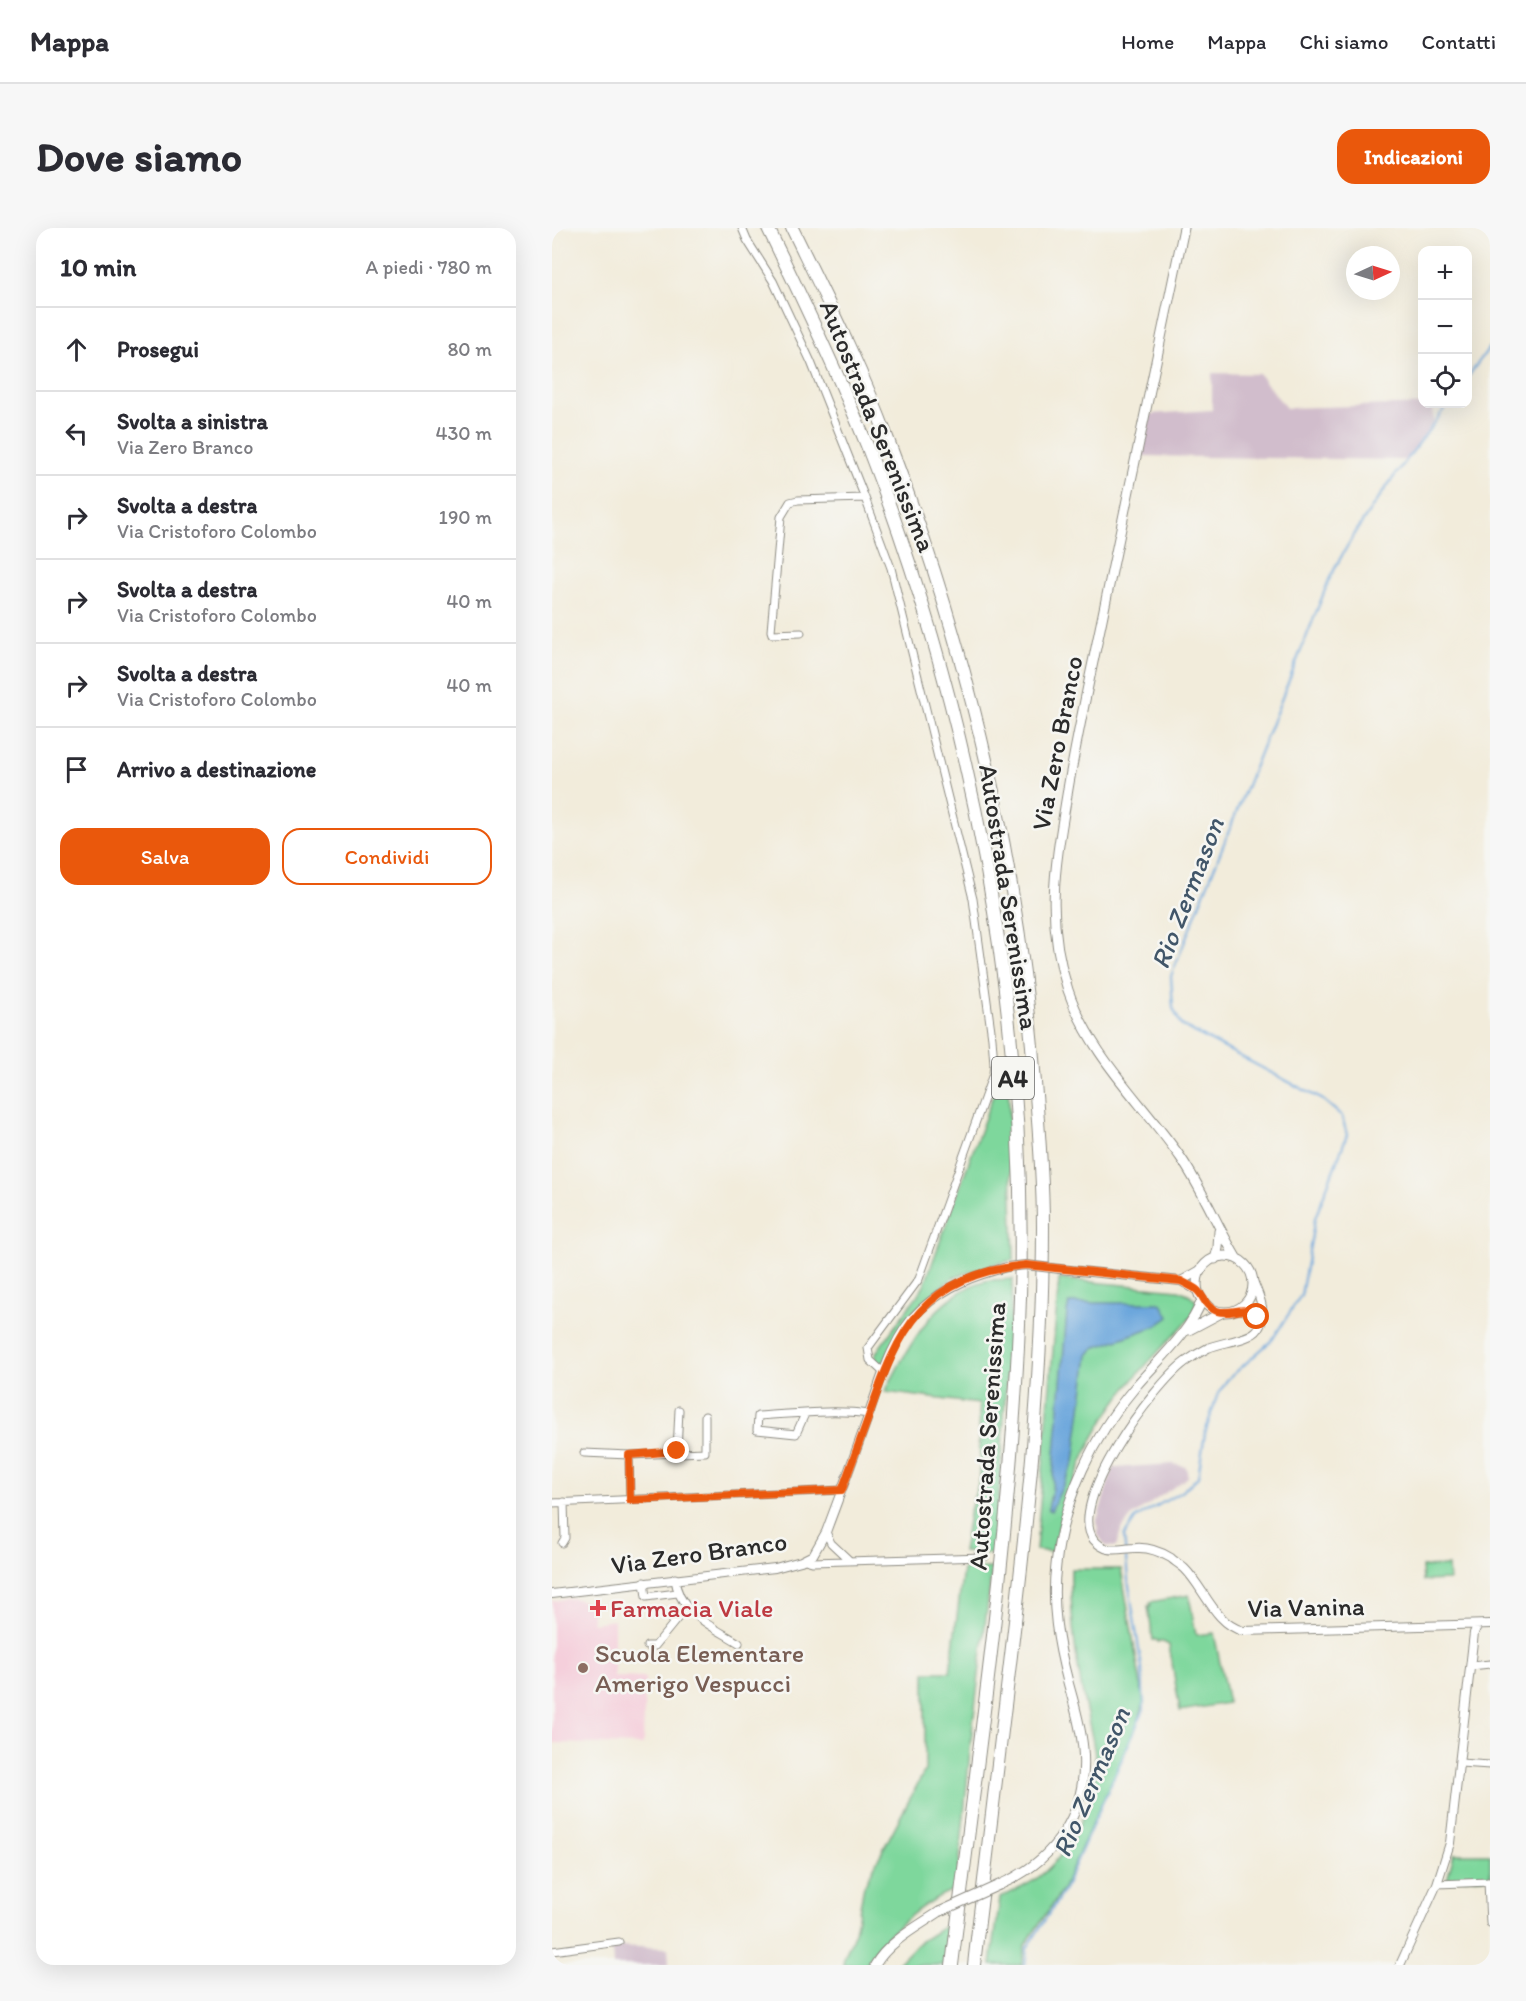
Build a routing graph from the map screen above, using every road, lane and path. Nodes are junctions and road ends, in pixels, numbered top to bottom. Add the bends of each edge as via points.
1 (742, 228) edge
2 (768, 228) edge
3 (792, 228) edge
4 (1184, 228) edge
5 (866, 498) junction
6 (801, 633) dead end
7 (1219, 1229) junction
8 (1215, 1258) junction
9 (1237, 1259) junction
10 (1202, 1269) junction
11 (1181, 1281) junction
12 (1253, 1281) junction
13 (1200, 1295) junction
14 (1238, 1309) junction
15 (1222, 1312) junction
16 (1260, 1324) junction
17 (1184, 1333) junction
18 (883, 1372) junction
19 (679, 1410) dead end
20 (806, 1414) junction
21 (869, 1414) junction
22 (705, 1416) dead end
23 (677, 1451) junction
24 (584, 1453) dead end
25 (629, 1455) junction
26 (842, 1490) junction
27 (630, 1500) junction
28 (552, 1503) edge
29 (564, 1503) junction
30 (826, 1532) junction
31 (562, 1543) dead end
32 (985, 1557) dead end
33 (805, 1560) junction
34 (849, 1560) junction
35 (675, 1578) junction
36 (644, 1582) junction
37 (552, 1593) edge
38 (677, 1593) junction
39 (686, 1608) junction
40 (1490, 1624) edge
41 (1478, 1626) junction
42 (739, 1643) dead end
43 (647, 1646) dead end
44 (1490, 1664) edge
45 (1471, 1666) junction
46 (1460, 1763) junction
47 (1490, 1765) edge
48 (1489, 1882) edge
49 (1437, 1884) junction
50 (1490, 1923) edge
51 (619, 1942) dead end
52 (552, 1951) edge
53 (875, 1965) edge
54 (952, 1965) edge
55 (974, 1965) edge
56 (1400, 1965) edge

1 - 5 street via 773,281 811,362
2 - 54 highway, Autostrada Serenissima / A4 via 867,447 916,583 969,780 1002,970 1018,1154 1017,1370 993,1633
3 - 55 highway, Autostrada Serenissima / A4 via 842,330 887,436 954,633 995,798 1014,896 1032,1036 1043,1221 1040,1366 1029,1497
4 - 7 main road, Via Zero Branco via 1073,757 1053,896 1064,974 1085,1030 1107,1065 1181,1158
5 - 6 street via 798,500 790,502 781,517 771,631
5 - 18 street via 891,568 973,899 994,1064 919,1279 868,1348 870,1360
7 - 8 main road
7 - 9 main road, Via Zero Branco
8 - 9 main road
8 - 10 main road
9 - 12 main road via 1249,1270
10 - 11 street
10 - 13 main road via 1198,1280
11 - 13 street
11 - 18 street, Via Zero Branco, bridge via 1026,1265 971,1277 920,1310
12 - 14 main road via 1251,1295
12 - 16 street via 1262,1307
13 - 15 main road via 1213,1309
13 - 17 main road via 1194,1319
14 - 15 main road
14 - 16 street via 1254,1313
15 - 17 main road
16 - 41 street, Via Vanina via 1251,1335 1208,1348 1182,1364 1140,1411 1100,1480 1087,1520 1094,1540 1107,1549 1154,1550 1167,1556 1185,1568 1231,1626 1243,1631
17 - 53 main road, bridge via 1108,1423 1066,1512 1059,1538 1055,1604 1060,1647 1083,1749 1081,1788 1069,1824 1053,1848 1026,1872 939,1912 906,1934
18 - 21 street, Via Zero Branco
19 - 23 street
20 - 20 street via 758,1416 757,1430 796,1434
20 - 21 street
21 - 26 street, Via Zero Branco
22 - 23 street via 705,1452
23 - 25 street
24 - 25 street
25 - 27 street
26 - 27 street
26 - 30 street, Via Zero Branco
27 - 29 street
28 - 29 street
29 - 31 street
30 - 33 street, Via Zero Branco via 813,1556
30 - 34 street via 831,1543
32 - 34 street
33 - 34 street
33 - 35 street, Via Zero Branco via 775,1568
35 - 36 street, Via Zero Branco
35 - 38 street
36 - 37 street, Via Zero Branco
36 - 38 street via 646,1597
38 - 39 street
39 - 42 street
39 - 43 street via 655,1646
40 - 41 street, Via Vanina
41 - 45 street
44 - 45 street
45 - 46 street
46 - 47 street
46 - 49 street via 1450,1844
48 - 49 street
48 - 50 street
49 - 56 street
51 - 52 street

